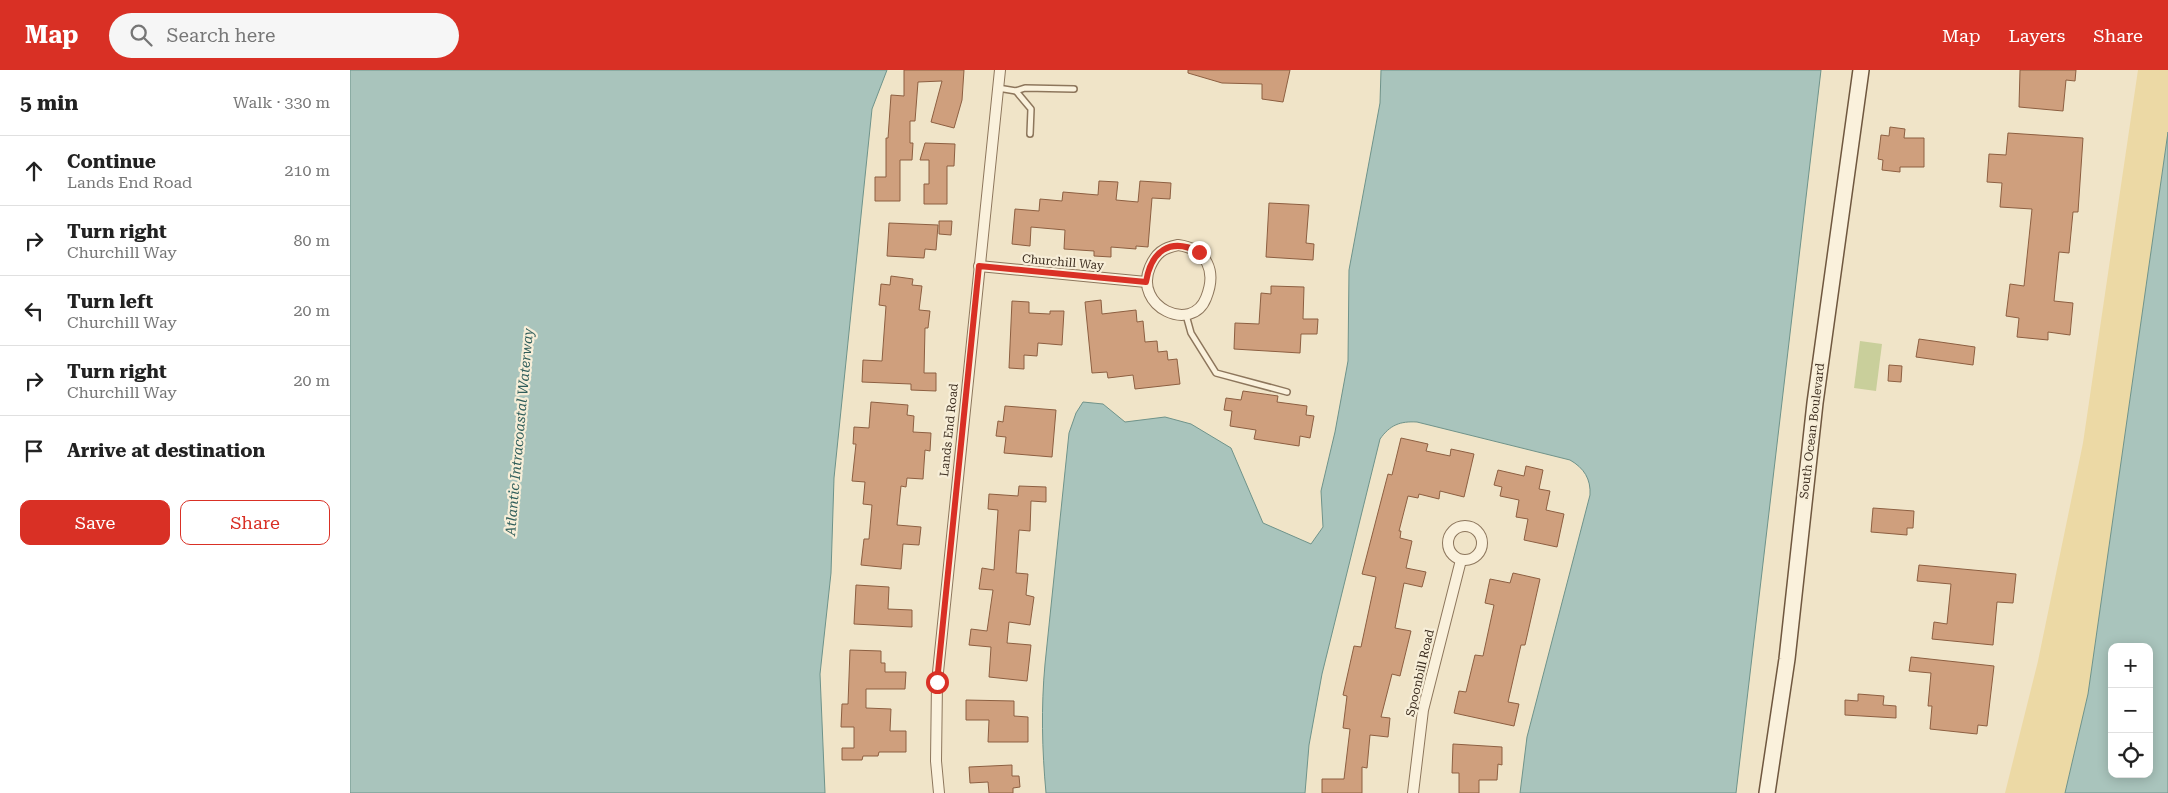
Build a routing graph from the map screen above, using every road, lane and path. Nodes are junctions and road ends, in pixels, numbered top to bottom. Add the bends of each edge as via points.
1 (1000, 70) edge
2 (1861, 70) edge
3 (998, 88) junction
4 (1074, 89) dead end
5 (1016, 91) junction
6 (1030, 134) dead end
7 (979, 266) junction
8 (1146, 282) junction
9 (1186, 315) junction
10 (1287, 392) dead end
11 (1461, 560) dead end
12 (939, 793) edge
13 (1412, 793) edge
14 (1768, 793) edge

1 - 3 street, Lands End Road
2 - 14 main road, South Ocean Boulevard via 1815,403 1787,659
3 - 5 lane
3 - 7 street, Lands End Road
4 - 5 lane via 1026,88
5 - 6 lane via 1031,109
7 - 8 street, Churchill Way
7 - 12 street, Lands End Road via 937,682
8 - 9 street via 1154,303 1174,314
8 - 9 street via 1157,253 1166,247 1189,247 1199,252 1207,260 1210,270 1208,293 1196,311
9 - 10 lane via 1190,333 1216,373
11 - 13 street, Spoonbill Road via 1423,710

